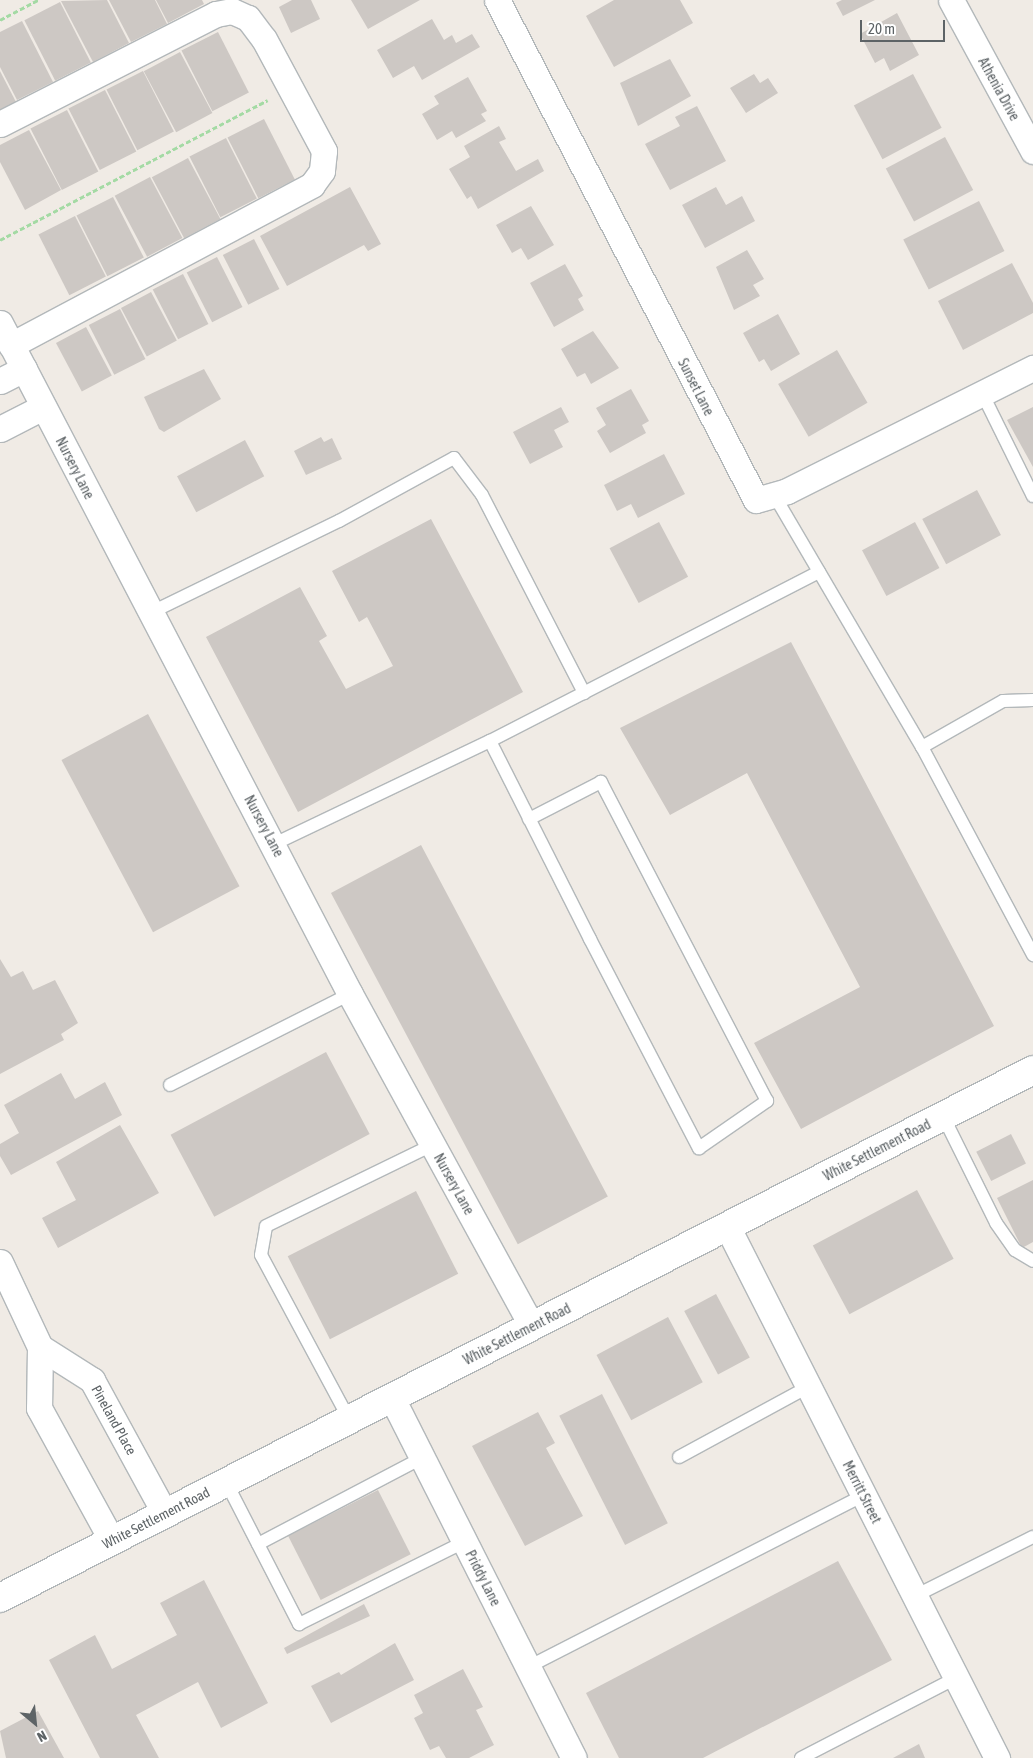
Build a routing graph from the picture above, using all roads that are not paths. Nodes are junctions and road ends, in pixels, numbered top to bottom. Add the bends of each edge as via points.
1 (497, 0) edge
2 (950, 0) edge
3 (0, 124) edge
4 (1033, 152) edge
5 (0, 323) edge
6 (11, 345) junction
7 (1033, 368) edge
8 (24, 370) junction
9 (0, 381) edge
10 (982, 393) junction
11 (43, 407) junction
12 (0, 429) edge
13 (774, 495) junction
14 (1033, 496) edge
15 (819, 572) junction
16 (150, 613) junction
17 (584, 693) junction
18 (1033, 700) edge
19 (490, 741) junction
20 (922, 747) junction
21 (529, 819) junction
22 (274, 844) junction
23 (1033, 955) edge
24 (350, 994) junction
25 (1032, 1074) edge
26 (170, 1085) dead end
27 (943, 1116) junction
28 (432, 1145) junction
29 (727, 1226) junction
30 (1033, 1261) edge
31 (0, 1262) edge
32 (532, 1326) junction
33 (40, 1347) junction
34 (808, 1387) junction
35 (392, 1398) junction
36 (350, 1419) junction
37 (679, 1457) dead end
38 (422, 1458) junction
39 (226, 1482) junction
40 (864, 1496) junction
41 (165, 1514) junction
42 (1033, 1537) edge
43 (112, 1541) junction
44 (464, 1542) junction
45 (258, 1544) junction
46 (915, 1596) junction
47 (0, 1598) edge
48 (528, 1667) junction
49 (956, 1678) junction
50 (574, 1758) edge
51 (801, 1758) edge
52 (996, 1758) edge

1 - 13 street, Sunset Lane via 756,500
2 - 4 street, Athenia Drive
3 - 6 street via 216,14 232,10 254,25 324,150 322,171 312,185
5 - 6 street, Nursery Lane
6 - 8 street, Nursery Lane
7 - 10 street, Sunset Lane
8 - 9 street
8 - 11 street, Nursery Lane
10 - 13 street, Sunset Lane
10 - 14 lane
11 - 12 street
11 - 16 street, Nursery Lane
13 - 15 lane
15 - 17 lane
15 - 20 lane
16 - 17 lane via 339,521 454,458 482,495
16 - 22 street, Nursery Lane
17 - 19 lane
18 - 20 lane via 1003,701
19 - 21 lane
19 - 22 lane
20 - 23 lane
21 - 21 lane via 590,940 699,1148 767,1101 601,782
22 - 24 street, Nursery Lane
24 - 26 lane
24 - 28 street, Nursery Lane
25 - 27 main road, White Settlement Road
27 - 29 main road, White Settlement Road
27 - 30 lane via 996,1223 1015,1250
28 - 32 street, Nursery Lane
28 - 36 lane via 266,1226 261,1255
29 - 32 main road, White Settlement Road
29 - 34 street, Merritt Street
31 - 33 street
32 - 35 main road, White Settlement Road
33 - 41 street, Pineland Place via 92,1380
33 - 43 street via 39,1408
34 - 37 lane
34 - 40 street, Merritt Street
35 - 36 main road, White Settlement Road
35 - 38 street, Priddy Lane
36 - 39 main road, White Settlement Road
38 - 44 street, Priddy Lane
38 - 45 lane
39 - 41 main road, White Settlement Road
39 - 45 lane
40 - 46 street, Merritt Street
40 - 48 lane
41 - 43 main road, White Settlement Road
42 - 46 lane
43 - 47 main road, White Settlement Road
44 - 45 lane via 299,1624
44 - 48 street, Priddy Lane
46 - 49 street, Merritt Street
48 - 50 street, Priddy Lane
49 - 51 lane
49 - 52 street, Merritt Street

